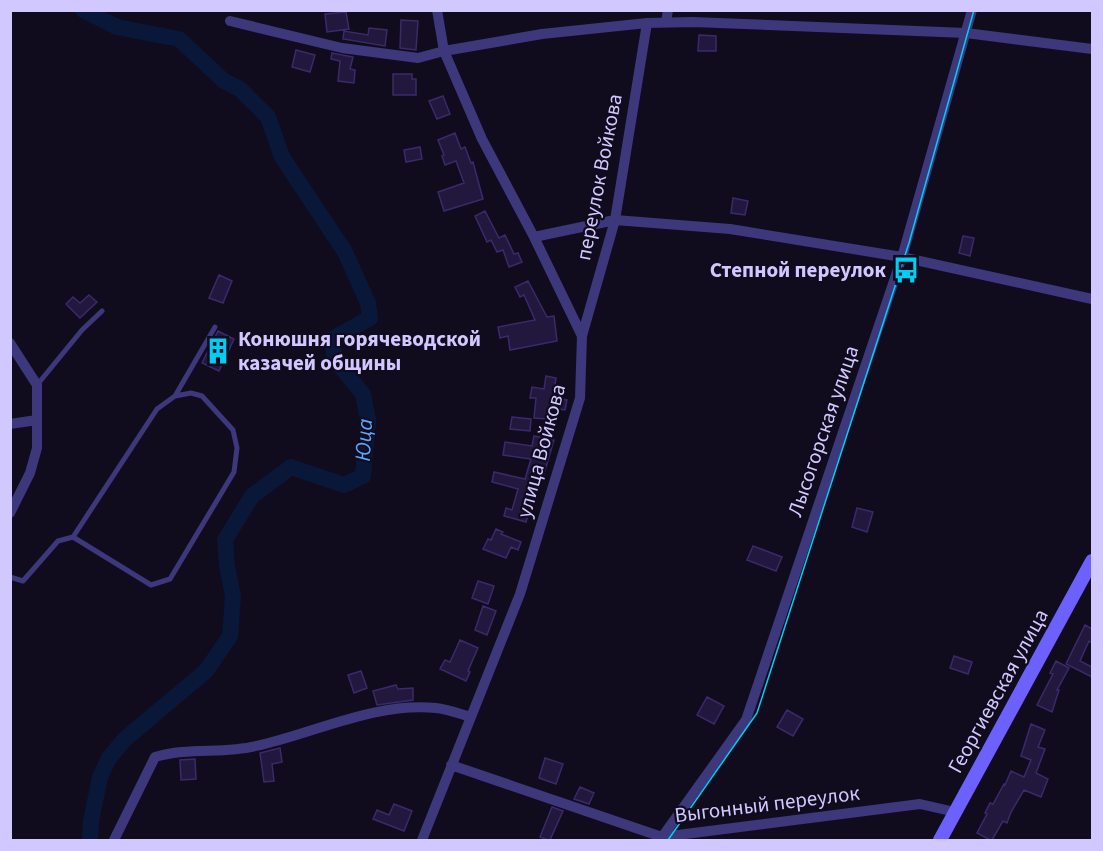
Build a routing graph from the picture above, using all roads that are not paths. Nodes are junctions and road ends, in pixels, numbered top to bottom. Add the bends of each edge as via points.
1 (437, 10) edge
2 (668, 10) edge
3 (972, 10) edge
4 (230, 21) dead end
5 (666, 22) junction
6 (646, 23) junction
7 (966, 33) junction
8 (1092, 49) edge
9 (444, 51) junction
10 (615, 220) junction
11 (534, 237) junction
12 (902, 257) junction
13 (1092, 299) edge
14 (102, 312) dead end
15 (215, 327) dead end
16 (582, 336) junction
17 (10, 343) edge
18 (37, 385) junction
19 (175, 396) junction
20 (37, 420) junction
21 (10, 424) edge
22 (10, 513) edge
23 (73, 537) junction
24 (1092, 561) edge
25 (10, 577) edge
26 (471, 717) junction
27 (451, 765) junction
28 (955, 812) junction
29 (661, 839) edge
30 (114, 840) edge
31 (422, 840) edge
32 (940, 840) edge

1 - 9 street, улица Войкова
2 - 5 street
3 - 7 street, Лысогорская улица
4 - 9 street via 342,48 418,58
5 - 6 street
5 - 7 street
6 - 9 street via 542,34
6 - 10 street, переулок Войкова
7 - 8 street
7 - 12 street, Лысогорская улица
9 - 11 street, улица Войкова via 482,139
10 - 11 street
10 - 12 street via 730,229
10 - 16 street, переулок Войкова
11 - 16 street, улица Войкова
12 - 13 street
12 - 29 street, Лысогорская улица via 746,720
14 - 18 lane
15 - 19 lane
16 - 26 street, улица Войкова via 580,398 520,594
17 - 18 street
18 - 20 street
19 - 23 lane via 157,409
19 - 23 lane via 202,396 233,430 237,448 234,472 170,579 151,585
20 - 21 street
20 - 22 street via 37,448 30,473
23 - 25 lane via 58,542 23,581
24 - 28 main road, Георгиевская улица
26 - 27 street, улица Войкова
26 - 30 street via 436,708 389,709 254,747 175,751 155,757
27 - 29 street, Выгонный переулок
27 - 31 street, улица Войкова
28 - 29 street, Выгонный переулок via 920,804
28 - 32 main road, Георгиевская улица

